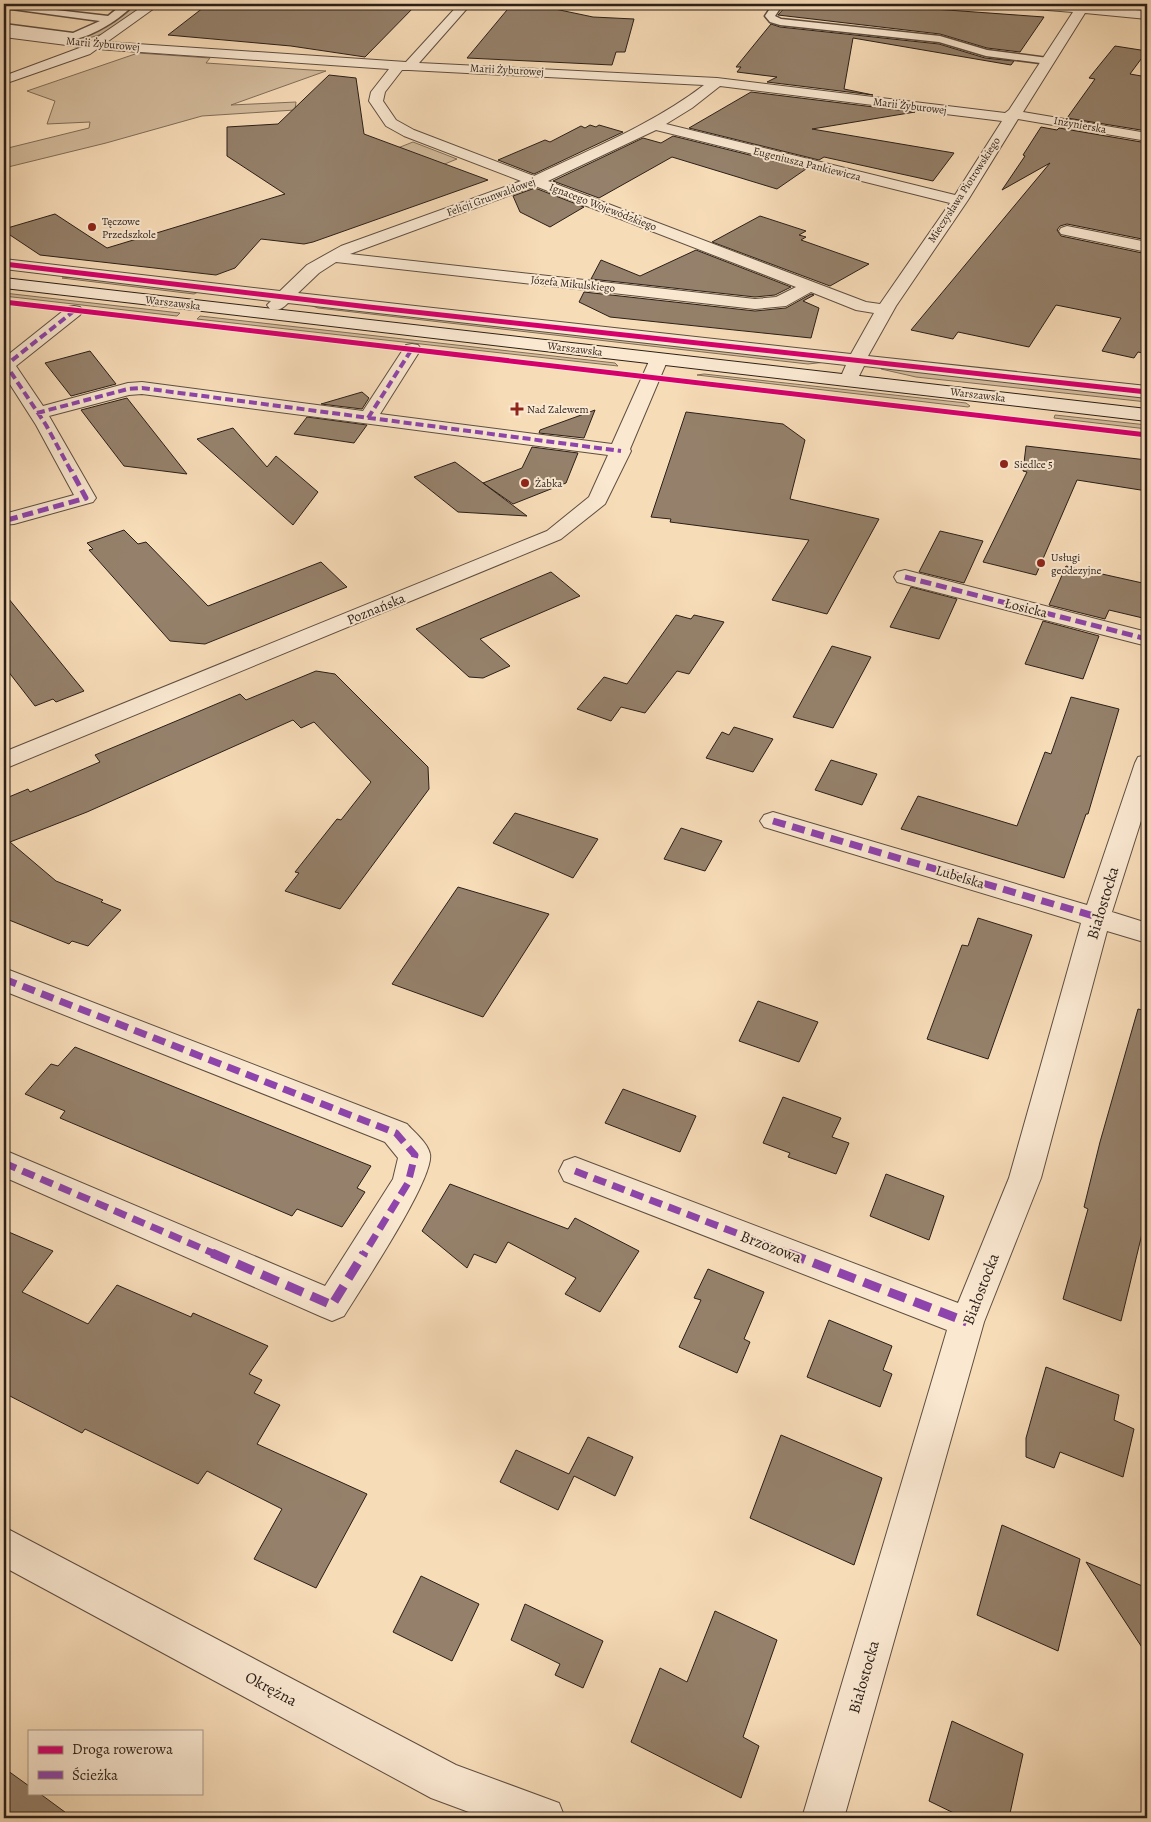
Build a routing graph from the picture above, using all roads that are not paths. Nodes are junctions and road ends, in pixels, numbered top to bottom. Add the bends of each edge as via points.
1 (129, 4) edge
2 (154, 4) edge
3 (465, 4) edge
4 (778, 4) edge
5 (1022, 4) edge
6 (4, 6) edge
7 (1083, 6) edge
8 (1147, 15) edge
9 (110, 18) junction
10 (4, 27) edge
11 (4, 32) edge
12 (95, 45) junction
13 (1048, 61) junction
14 (404, 65) junction
15 (4, 80) edge
16 (717, 82) junction
17 (1011, 116) junction
18 (654, 125) junction
19 (1147, 137) edge
20 (535, 181) junction
21 (960, 201) junction
22 (1067, 231) dead end
23 (1147, 247) edge
24 (332, 257) junction
25 (4, 264) edge
26 (4, 283) edge
27 (810, 286) junction
28 (284, 296) junction
29 (883, 310) junction
30 (74, 311) dead end
31 (268, 314) junction
32 (412, 349) dead end
33 (659, 359) junction
34 (857, 360) junction
35 (849, 380) junction
36 (1147, 392) edge
37 (37, 413) junction
38 (1147, 415) edge
39 (368, 418) junction
40 (621, 451) junction
41 (7, 520) dead end
42 (906, 577) dead end
43 (1147, 639) edge
44 (4, 761) edge
45 (1147, 763) edge
46 (773, 821) dead end
47 (1097, 917) junction
48 (1147, 933) edge
49 (4, 979) edge
50 (4, 1163) edge
51 (575, 1171) dead end
52 (967, 1322) junction
53 (4, 1546) edge
54 (544, 1818) edge
55 (823, 1818) edge

1 - 9 lane
2 - 12 street
3 - 14 street, Ignacego Wojewódzkiego
4 - 13 lane via 770,16 780,22 940,39 986,53
5 - 7 street
6 - 9 lane
7 - 8 street
7 - 13 street, Mieczysława Piotrowskiego
9 - 10 lane via 73,36
11 - 12 street, Marii Żyburowej
12 - 14 street, Marii Żyburowej
12 - 15 street
13 - 17 street, Mieczysława Piotrowskiego
14 - 16 street, Marii Żyburowej
14 - 20 street, Ignacego Wojewódzkiego via 378,92 376,101 392,123 428,142
16 - 17 street, Marii Żyburowej
16 - 18 street, Felicji Grunwaldowej
17 - 19 street, Inżynierska
17 - 21 street, Mieczysława Piotrowskiego
18 - 20 street, Felicji Grunwaldowej
18 - 21 street, Eugeniusza Pankiewicza
20 - 24 street, Felicji Grunwaldowej
20 - 27 street, Ignacego Wojewódzkiego
21 - 29 street, Mieczysława Piotrowskiego
22 - 23 street
24 - 27 street, Józefa Mikulskiego via 756,304 780,302
24 - 28 street, Felicji Grunwaldowej via 313,269
25 - 28 street
26 - 31 street, Warszawska
27 - 29 street, Ignacego Wojewódzkiego via 862,306
28 - 31 street, Felicji Grunwaldowej
28 - 34 street
29 - 34 street, Mieczysława Piotrowskiego
30 - 37 street via 6,365
31 - 33 street, Warszawska
32 - 39 street
33 - 35 street, Warszawska
33 - 40 street, Poznańska
34 - 35 street, Mieczysława Piotrowskiego
34 - 36 street
35 - 38 street, Warszawska
37 - 39 street via 142,388
37 - 41 street via 86,498
39 - 40 street
40 - 44 street, Poznańska via 598,500 554,535
42 - 43 street, Łosicka
45 - 47 street, Białostocka
46 - 47 street, Lubelska
47 - 48 street, Lubelska
47 - 52 street, Białostocka via 1025,1178
49 - 50 street via 396,1133 415,1155 408,1182 332,1305
51 - 52 street, Brzozowa
52 - 55 street, Białostocka
53 - 54 street, Okrężna via 446,1783

